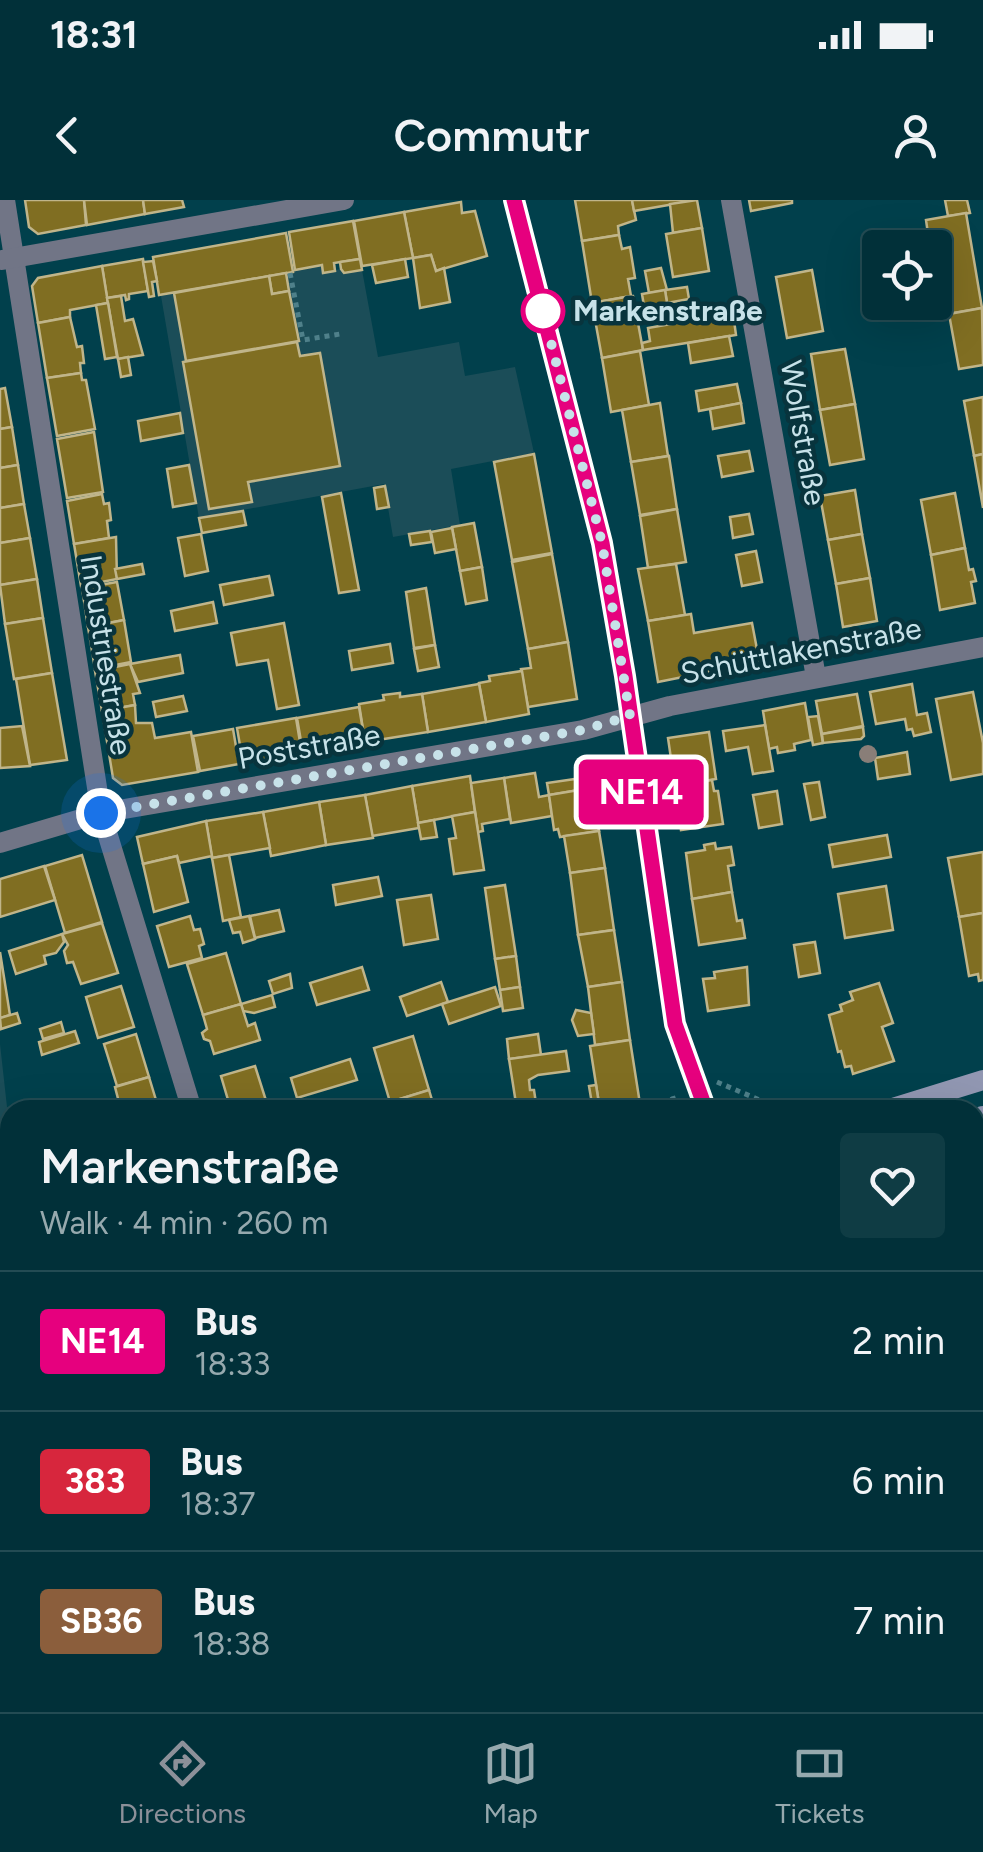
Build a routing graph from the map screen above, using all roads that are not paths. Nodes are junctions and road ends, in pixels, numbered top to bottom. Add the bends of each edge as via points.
1 (5, 200) edge
2 (344, 200) edge
3 (514, 200) edge
4 (731, 200) edge
5 (6, 259) edge
6 (983, 647) edge
7 (816, 677) junction
8 (630, 716) junction
9 (101, 813) junction
10 (0, 843) edge
11 (983, 1080) edge
12 (189, 1100) edge
13 (701, 1100) edge
14 (918, 1100) edge

1 - 5 street, Industriestraße
2 - 5 street
3 - 8 street via 602,543
4 - 7 street, Wolfstraße
5 - 9 street, Industriestraße
6 - 7 street, Schüttlakenstraße
7 - 8 street, Schüttlakenstraße
8 - 9 street, Poststraße via 583,730
8 - 13 street via 675,1024
9 - 10 street, Poststraße
9 - 12 street, Industriestraße
11 - 14 street

